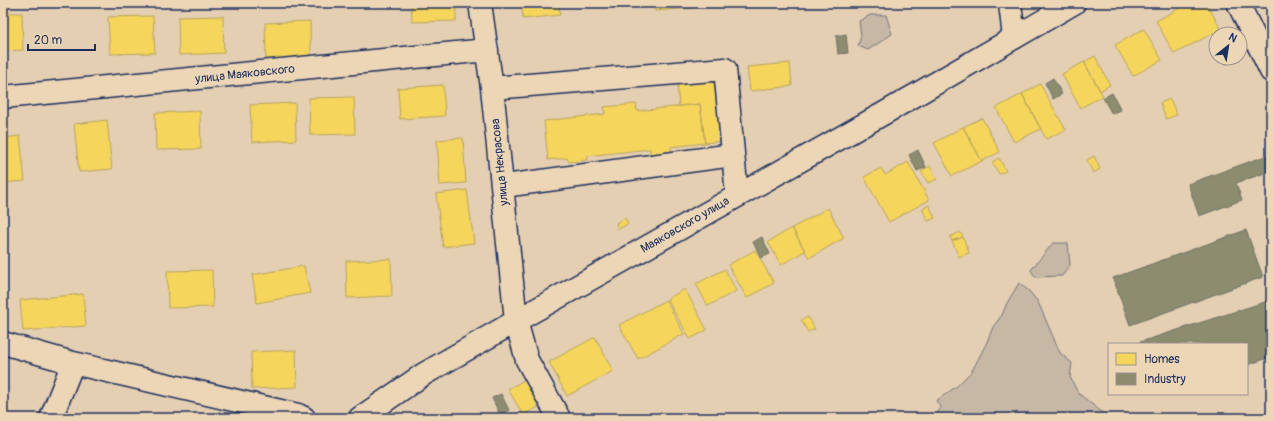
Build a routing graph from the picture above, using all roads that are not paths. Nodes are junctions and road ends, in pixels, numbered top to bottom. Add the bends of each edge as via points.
1 (480, 3) edge
2 (1010, 3) edge
3 (1074, 3) edge
4 (1238, 3) edge
5 (1014, 38) junction
6 (487, 50) junction
7 (1271, 71) edge
8 (492, 88) junction
9 (3, 98) edge
10 (733, 155) junction
11 (503, 186) junction
12 (737, 195) junction
13 (516, 321) junction
14 (3, 343) edge
15 (73, 363) junction
16 (51, 418) edge
17 (304, 418) edge
18 (360, 418) edge
19 (559, 418) edge

1 - 6 street, улица Некрасова
2 - 5 street
3 - 5 street, Маяковского улица
4 - 7 street
5 - 12 street, Маяковского улица
6 - 8 street, улица Некрасова
6 - 9 street, улица Маяковского
8 - 10 street via 726,69
8 - 11 street, улица Некрасова
10 - 11 street
10 - 12 street
11 - 13 street, улица Некрасова
12 - 13 street, Маяковского улица
13 - 18 street, Маяковского улица via 424,374
13 - 19 street, улица Некрасова via 527,360
14 - 15 street
15 - 16 street
15 - 17 street

